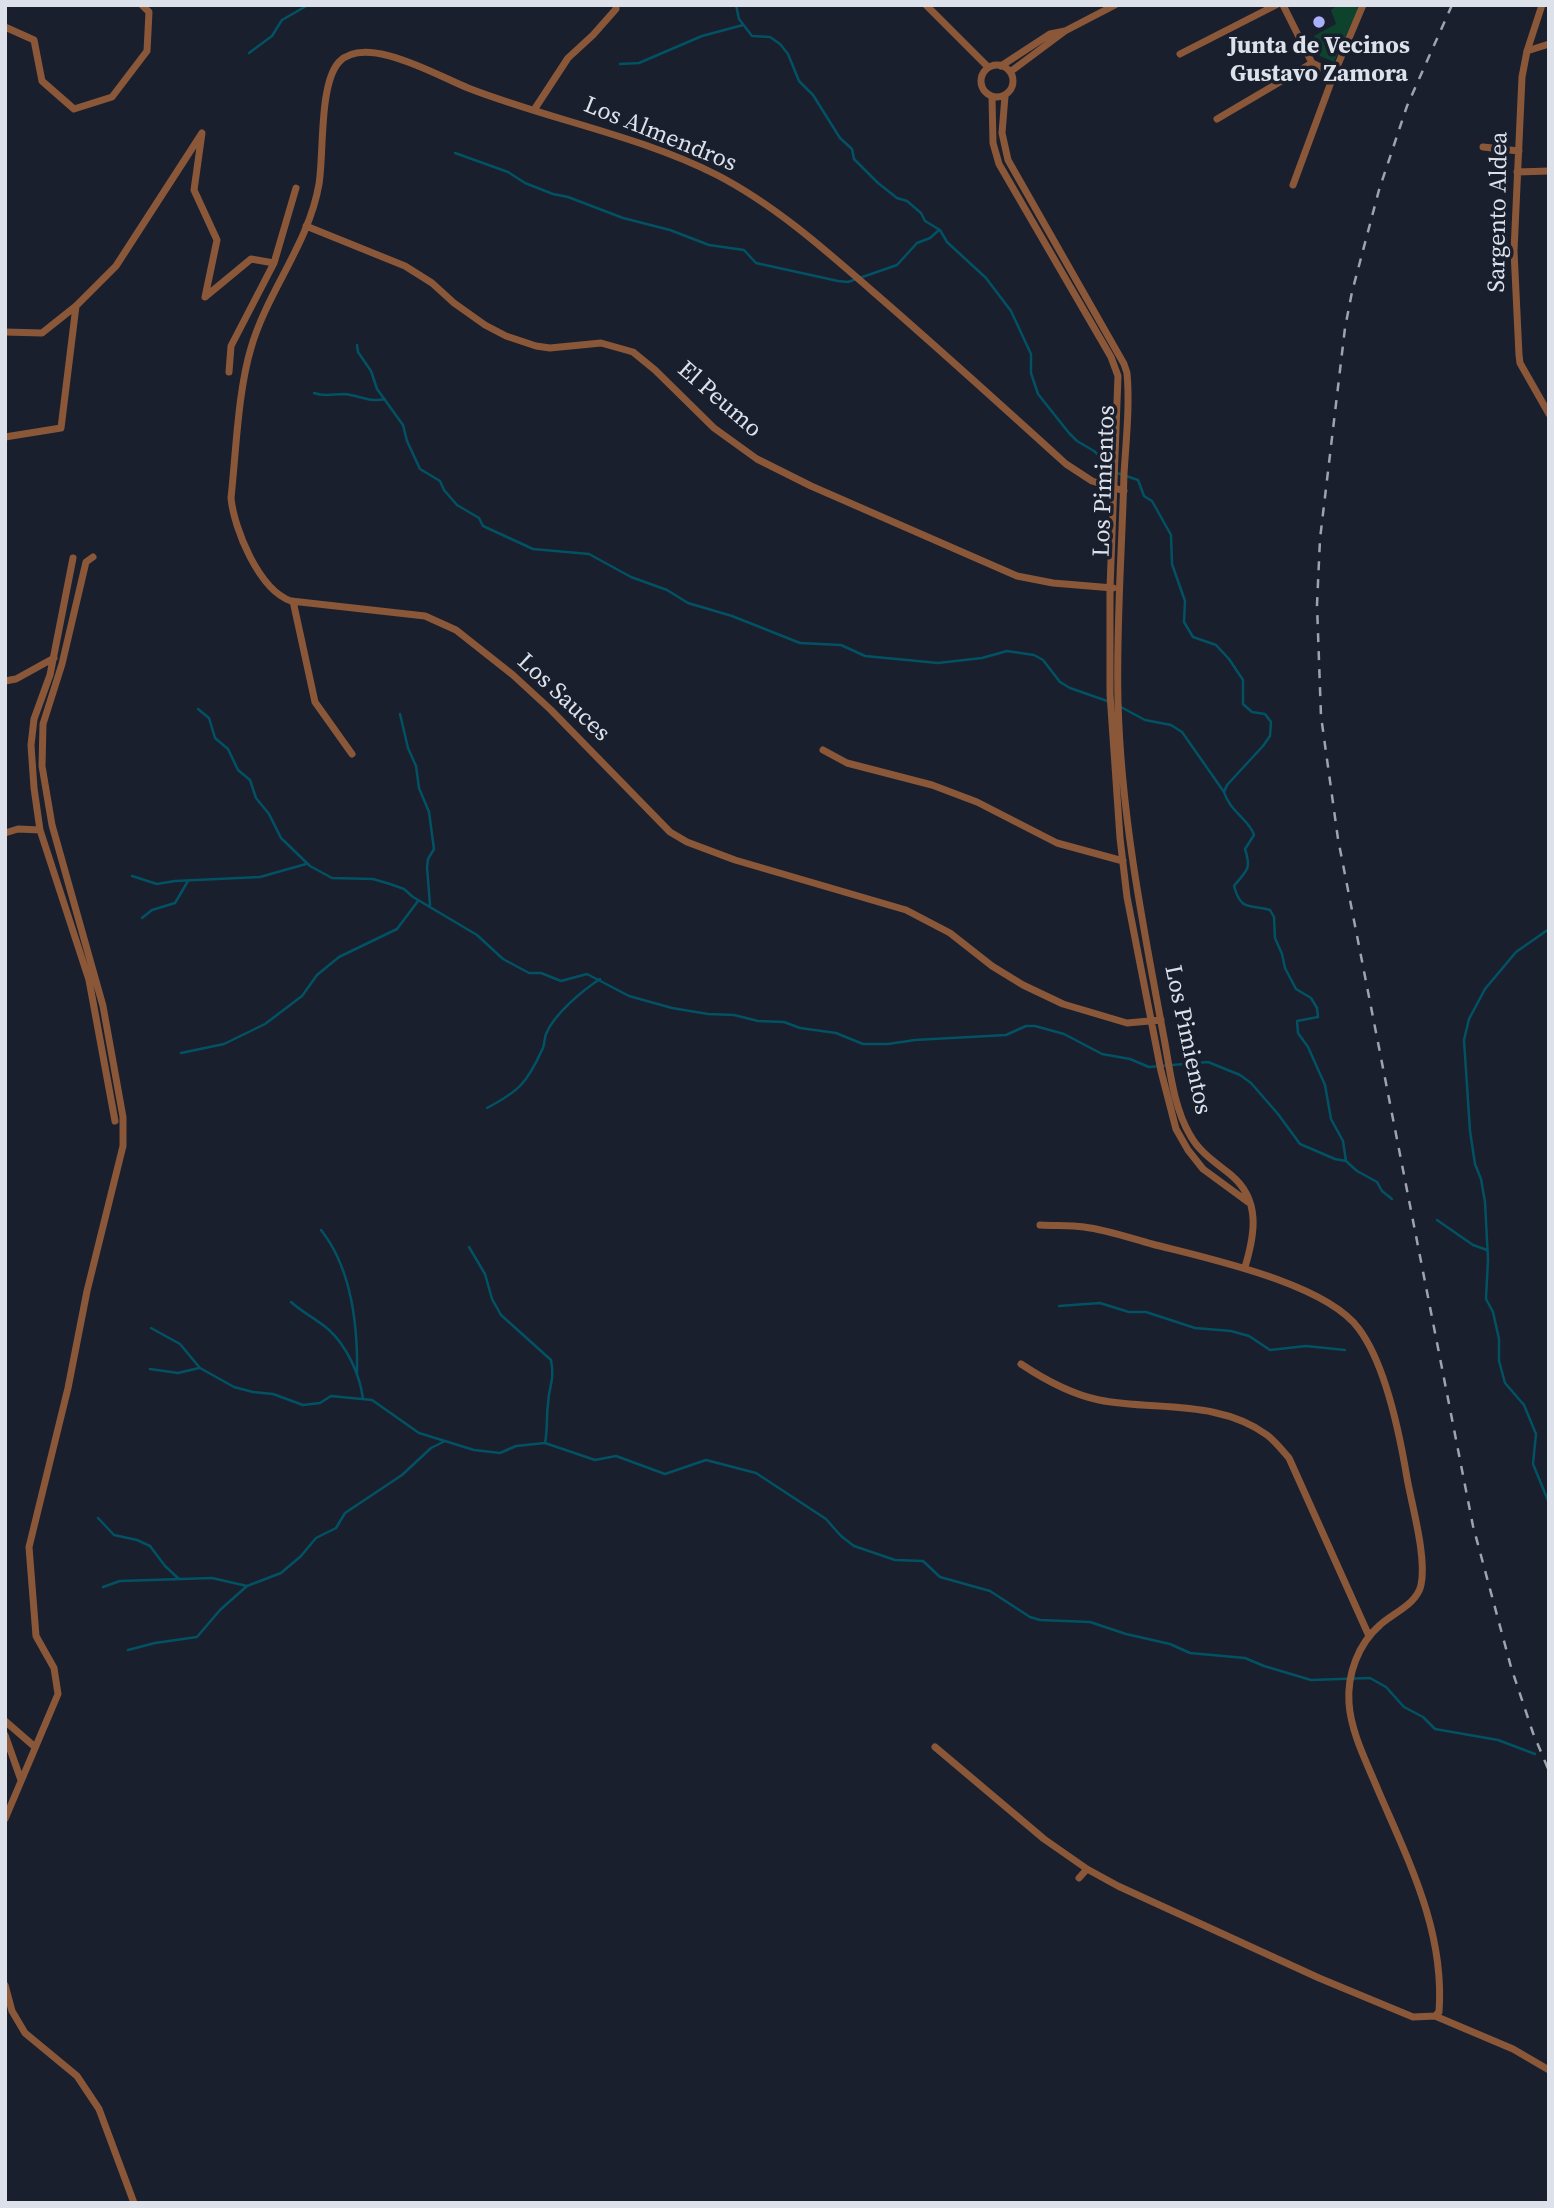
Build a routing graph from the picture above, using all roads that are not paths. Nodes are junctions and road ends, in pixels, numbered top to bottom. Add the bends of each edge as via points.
1 (142, 5) edge
2 (617, 5) edge
3 (926, 5) edge
4 (1115, 5) edge
5 (1276, 5) edge
6 (1283, 5) edge
7 (1542, 5) edge
8 (1362, 6) edge
9 (5, 27) edge
10 (1065, 31) junction
11 (1549, 44) edge
12 (1527, 51) junction
13 (1181, 54) dead end
14 (1312, 63) junction
15 (1001, 66) junction
16 (988, 67) junction
17 (1010, 72) junction
18 (1334, 74) junction
19 (1005, 96) junction
20 (992, 97) junction
21 (534, 110) junction
22 (1217, 119) dead end
23 (1483, 146) dead end
24 (1519, 151) junction
25 (1517, 172) junction
26 (1549, 172) edge
27 (1293, 185) dead end
28 (296, 188) dead end
29 (306, 226) junction
30 (274, 263) junction
31 (76, 306) junction
32 (5, 332) edge
33 (229, 372) dead end
34 (1549, 415) edge
35 (5, 437) edge
36 (1114, 489) junction
37 (1124, 491) junction
38 (93, 557) dead end
39 (73, 558) dead end
40 (1110, 588) junction
41 (1120, 589) junction
42 (293, 601) junction
43 (54, 658) junction
44 (5, 681) edge
45 (823, 750) dead end
46 (352, 754) dead end
47 (40, 830) junction
48 (5, 832) edge
49 (1123, 861) junction
50 (1161, 1020) junction
51 (1150, 1022) junction
52 (115, 1121) dead end
53 (1249, 1203) junction
54 (1041, 1225) dead end
55 (1245, 1268) junction
56 (1021, 1364) dead end
57 (1369, 1636) junction
58 (5, 1721) edge
59 (5, 1735) edge
60 (35, 1747) junction
61 (935, 1747) dead end
62 (21, 1781) junction
63 (5, 1819) edge
64 (1087, 1869) junction
65 (1079, 1878) dead end
66 (5, 1985) edge
67 (1435, 2016) junction
68 (1549, 2070) edge
69 (134, 2203) edge

1 - 9 street via 149,12 147,51 112,97 74,109 41,81 34,40
2 - 21 street via 568,58
3 - 16 street
4 - 10 street
5 - 13 street
6 - 14 street
7 - 12 street, Sargento Aldea
8 - 18 street
10 - 15 street via 1050,34
10 - 17 street
11 - 12 street
12 - 24 street, Sargento Aldea
14 - 18 street
14 - 22 street
15 - 16 street
15 - 17 street
16 - 20 street via 981,86
17 - 19 street via 1013,85
18 - 27 street
19 - 20 street
19 - 37 street, Los Pimientos via 1003,143 1012,171 1124,364 1128,384
20 - 36 street, Los Pimientos via 993,143 999,164 1116,368
21 - 29 street, Los Almendros via 497,100 412,63 369,54 340,61 328,86 318,189
21 - 36 street, Los Almendros via 673,156 745,191 853,275 1066,464
23 - 24 street
24 - 25 street, Sargento Aldea
25 - 26 street
25 - 34 street, Sargento Aldea via 1514,251 1520,363
28 - 30 street
29 - 40 street, El Peumo via 405,266 506,336 550,348 601,343 633,352 738,447 823,491 1017,576
29 - 42 street via 250,349 231,498 234,519 262,577 280,597
30 - 31 street via 251,259 205,297 217,240 194,190 202,133 116,266
30 - 33 street via 230,346
31 - 32 street via 43,333
31 - 35 street via 61,428
36 - 37 street, Los Almendros
36 - 40 street, Los Pimientos
37 - 41 street, Los Pimientos
38 - 60 street via 86,562 43,724 42,766 52,825 103,1006 123,1117 123,1146 29,1547 36,1636 54,1668 58,1694
39 - 43 street
40 - 41 street, El Peumo
40 - 49 street, Los Pimientos via 1110,706
41 - 50 street, Los Pimientos via 1118,700 1125,803
42 - 46 street via 316,702
42 - 51 street, Los Sauces via 404,612 440,621 513,675 670,832 687,842 906,910 950,933 1023,985 1063,1004 1127,1023
43 - 44 street
43 - 47 street via 34,719 34,788
45 - 49 street via 847,763 932,785 976,802 1057,843
47 - 48 street
47 - 52 street via 89,980
49 - 51 street, Los Pimientos
50 - 51 street, Los Sauces
50 - 53 street, Los Pimientos via 1186,1129 1204,1154 1245,1189
51 - 53 street, Los Pimientos via 1181,1140 1203,1169
53 - 55 street via 1255,1232
54 - 55 street via 1084,1227
55 - 57 street via 1328,1302 1347,1317 1359,1329 1382,1377 1403,1455 1422,1581 1414,1600
56 - 57 street via 1072,1393 1230,1415 1268,1435 1289,1458
57 - 67 street via 1351,1674 1352,1721 1430,1918 1440,1969 1439,2012
58 - 60 street
59 - 62 street
60 - 62 street
61 - 64 street via 1044,1839
62 - 63 street
64 - 65 street
64 - 67 street via 1319,1978 1413,2017
66 - 69 street via 12,2011 25,2033 77,2076 99,2109
67 - 68 street via 1513,2049

